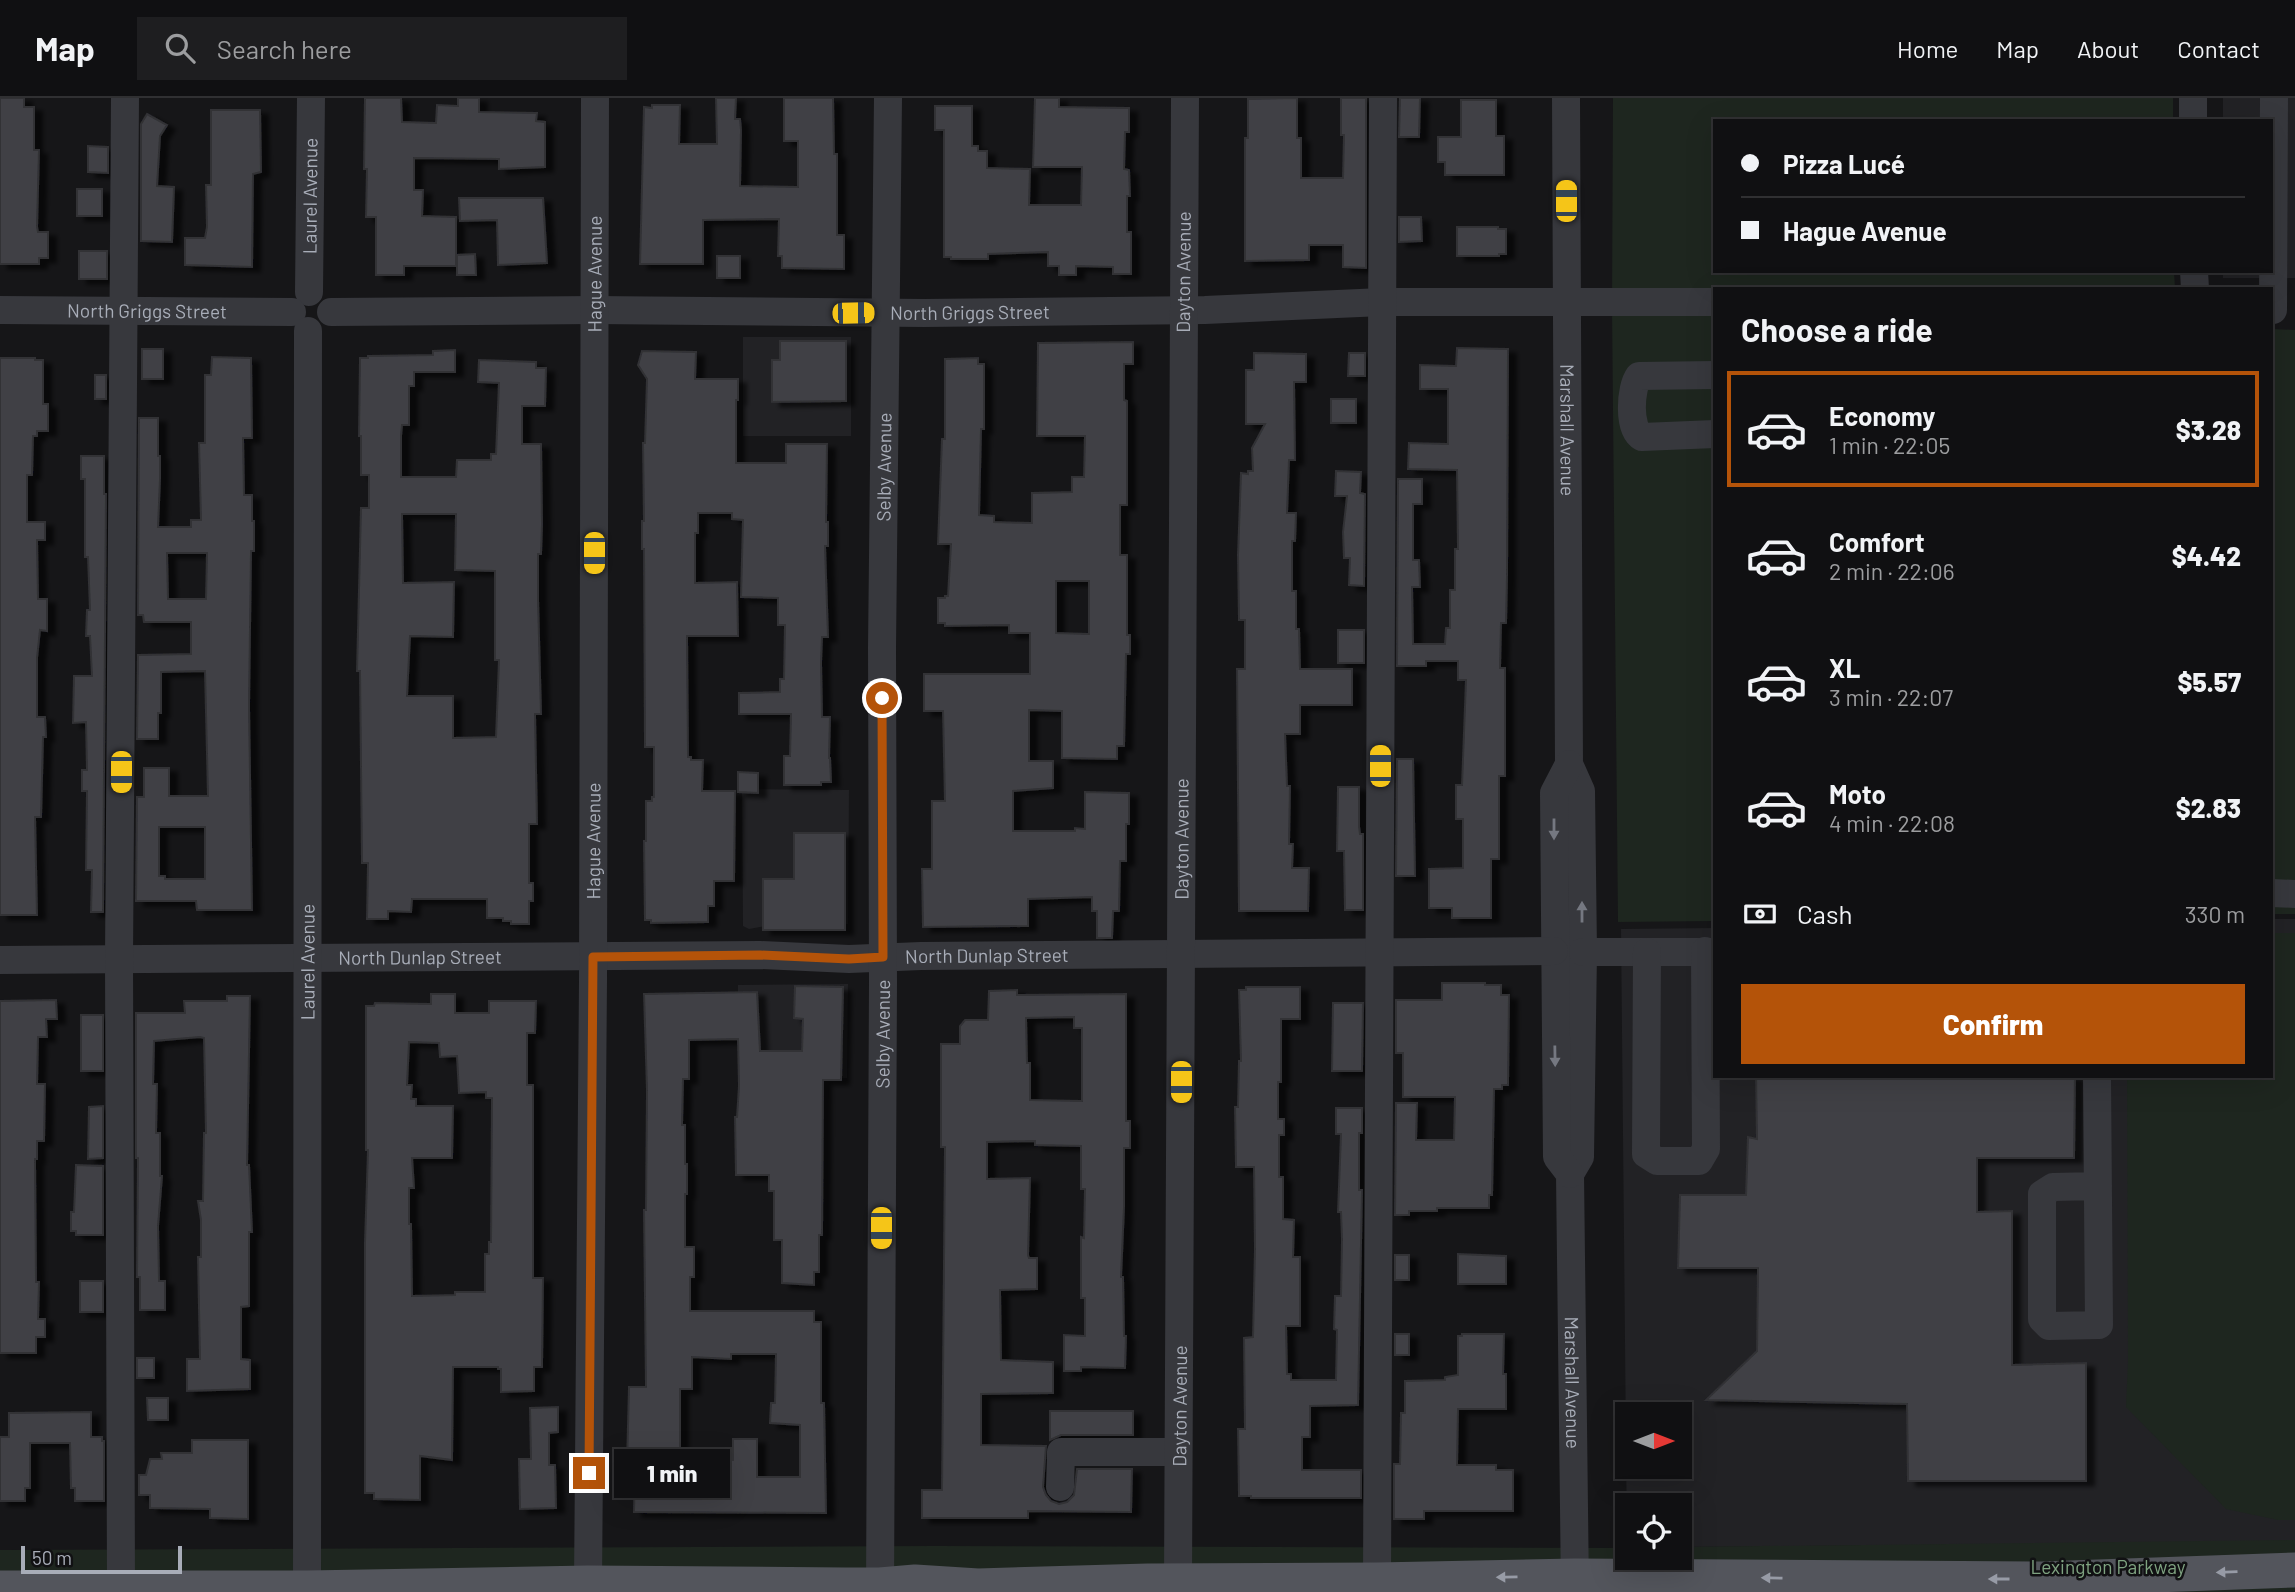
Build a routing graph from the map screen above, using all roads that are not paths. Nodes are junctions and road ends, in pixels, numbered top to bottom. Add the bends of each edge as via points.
1 (125, 98) edge
2 (311, 98) edge
3 (594, 98) edge
4 (888, 98) edge
5 (1185, 98) edge
6 (1383, 98) edge
7 (1566, 98) edge
8 (2193, 98) edge
9 (2274, 98) edge
10 (2193, 119) edge
11 (1567, 301) junction
12 (1382, 302) junction
13 (1713, 302) edge
14 (124, 309) junction
15 (0, 310) edge
16 (594, 310) junction
17 (1182, 310) junction
18 (2280, 310) edge
19 (303, 312) junction
20 (885, 313) junction
21 (1713, 375) edge
22 (1713, 434) edge
23 (1569, 764) junction
24 (2273, 893) edge
25 (2295, 894) edge
26 (1554, 951) junction
27 (1710, 951) edge
28 (1583, 952) junction
29 (1647, 952) junction
30 (1380, 953) junction
31 (1182, 954) junction
32 (593, 957) junction
33 (883, 957) junction
34 (307, 958) junction
35 (0, 960) edge
36 (119, 960) junction
37 (2096, 1078) edge
38 (1570, 1174) junction
39 (2098, 1186) junction
40 (1178, 1452) junction
41 (1060, 1488) dead end
42 (2295, 1570) edge
43 (1377, 1580) junction
44 (1178, 1581) junction
45 (589, 1583) junction
46 (1575, 1584) edge
47 (121, 1587) junction
48 (0, 1588) edge
49 (880, 1589) edge
50 (307, 1590) edge

1 - 14 street
2 - 19 street, Laurel Avenue
3 - 16 street, Hague Avenue
4 - 20 street, Selby Avenue
5 - 17 street, Dayton Avenue
6 - 12 street
7 - 11 street, Marshall Avenue
8 - 10 street
9 - 18 street
11 - 12 street, North Griggs Street
11 - 13 street, North Griggs Street
11 - 23 street, Marshall Avenue
12 - 17 street, North Griggs Street
12 - 30 street
14 - 15 street, North Griggs Street
14 - 19 street, North Griggs Street
14 - 36 street
16 - 19 street, North Griggs Street via 331,312 323,295
16 - 20 street, North Griggs Street
16 - 32 street, Hague Avenue
17 - 20 street, North Griggs Street
17 - 31 street, Dayton Avenue
19 - 34 street, Laurel Avenue
20 - 33 street, Selby Avenue
21 - 22 street via 1639,376 1632,388 1637,435
23 -> 26 street, Marshall Avenue via 1554,793
28 -> 23 street, Marshall Avenue via 1581,791
24 - 25 street
26 - 30 street, North Dunlap Street
26 -> 38 street, Marshall Avenue via 1557,1157
27 - 29 street
27 - 29 street via 1706,1149 1699,1161 1657,1161 1646,1154
28 - 29 street
28 - 38 street, Marshall Avenue via 1580,1157
30 - 31 street, North Dunlap Street
30 - 43 street
31 - 33 street, North Dunlap Street
31 - 40 street, Dayton Avenue
32 - 33 street, North Dunlap Street
32 - 34 street, North Dunlap Street
32 - 45 street, Hague Avenue
33 - 49 street, Selby Avenue
34 - 36 street, North Dunlap Street
34 - 50 street, Laurel Avenue
35 - 36 street, North Dunlap Street
36 - 47 street
37 - 39 street
38 - 46 street, Marshall Avenue
39 - 39 street via 2099,1325 2049,1326 2042,1319 2042,1194 2053,1187
40 - 41 street via 1061,1452
40 - 44 street, Dayton Avenue
42 -> 46 main road via 2029,1579
43 - 44 main road
46 -> 43 main road
44 - 49 main road via 978,1586 915,1582
45 - 49 main road
45 - 50 main road
47 - 48 main road
47 - 50 main road

